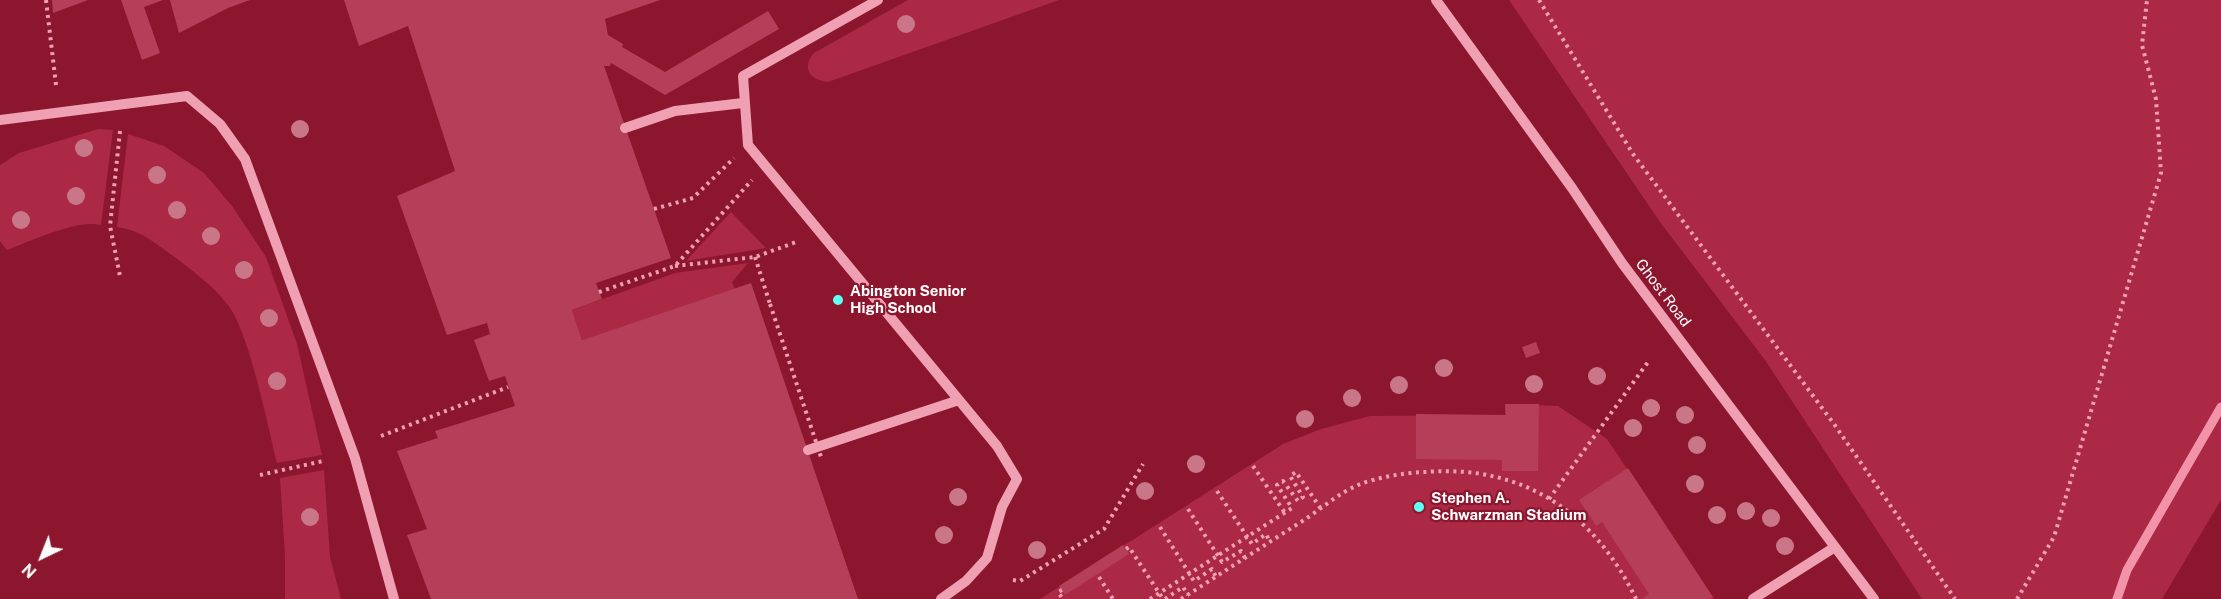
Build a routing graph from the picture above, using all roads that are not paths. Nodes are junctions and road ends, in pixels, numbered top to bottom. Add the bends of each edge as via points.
1 (878, 0) edge
2 (1436, 0) edge
3 (743, 103) junction
4 (0, 120) edge
5 (626, 128) dead end
6 (959, 400) junction
7 (808, 450) dead end
8 (1835, 547) junction
9 (394, 599) edge
10 (941, 599) edge
11 (1753, 599) edge
12 (1874, 599) edge

1 - 3 street via 743,76
2 - 8 street, Ghost Road via 1622,263
3 - 5 street via 675,111
3 - 6 street via 748,145
4 - 9 street via 187,96 220,124 245,159 355,458
6 - 7 street
6 - 10 street via 997,446 1017,479 1002,507 987,558 966,581
8 - 11 street
8 - 12 street, Ghost Road

